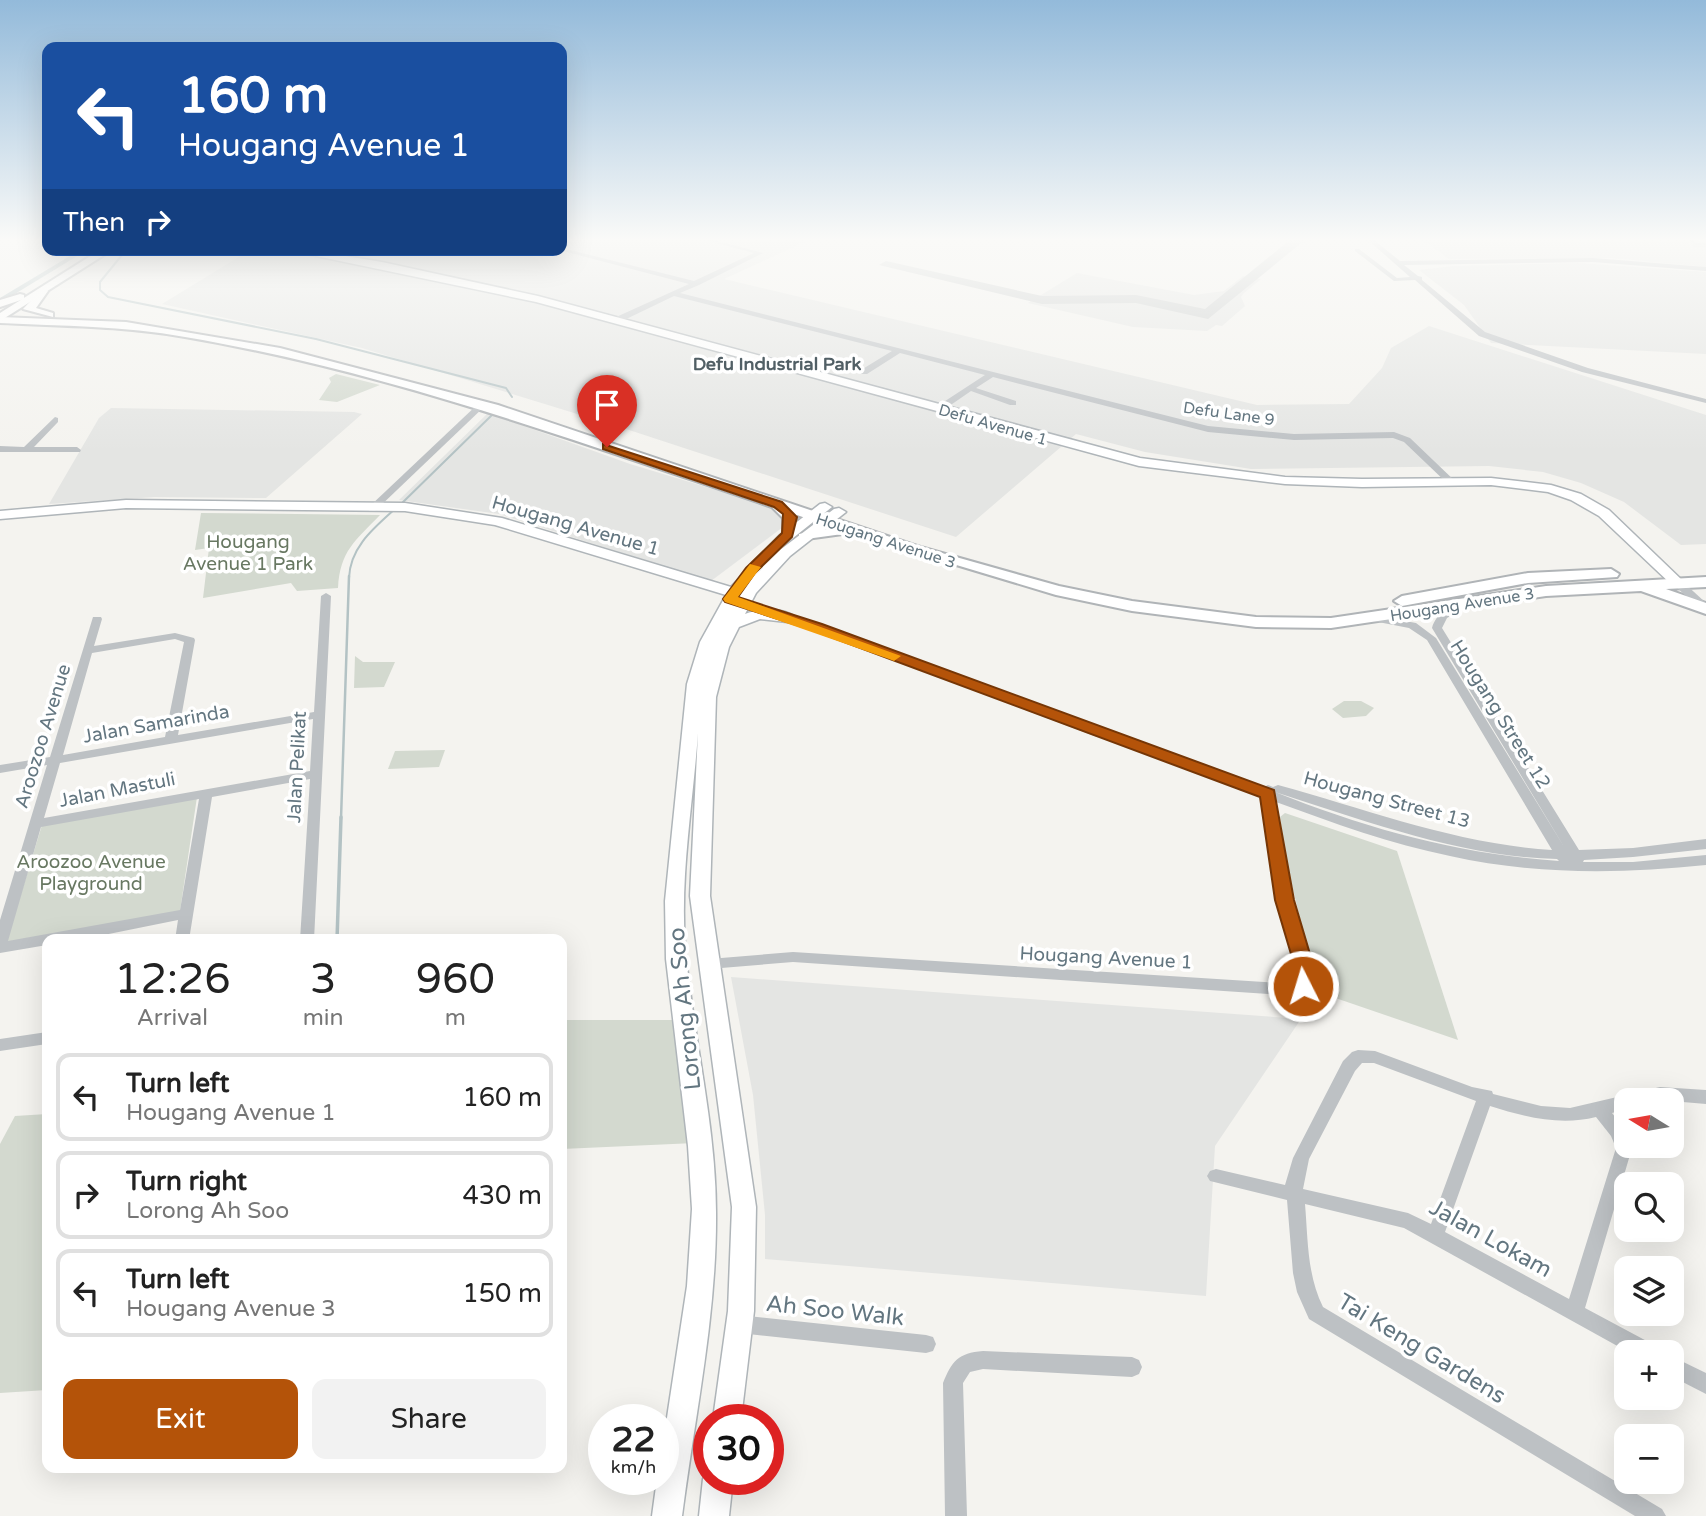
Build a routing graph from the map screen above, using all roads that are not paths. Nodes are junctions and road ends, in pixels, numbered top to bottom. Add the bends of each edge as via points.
1 (35, 311) edge
2 (593, 311) edge
3 (638, 311) edge
4 (738, 311) edge
5 (1456, 311) edge
6 (1, 314) edge
7 (49, 315) junction
8 (621, 318) junction
9 (246, 340) junction
10 (898, 351) junction
11 (997, 365) dead end
12 (864, 372) dead end
13 (986, 374) junction
14 (970, 388) junction
15 (1706, 401) edge
16 (1013, 403) dead end
17 (482, 405) junction
18 (939, 406) junction
19 (55, 421) dead end
20 (0, 449) edge
21 (27, 449) junction
22 (77, 450) dead end
23 (1449, 480) junction
24 (778, 505) junction
25 (388, 508) junction
26 (826, 514) junction
27 (0, 516) edge
28 (859, 532) junction
29 (796, 536) junction
30 (750, 570) junction
31 (1706, 573) edge
32 (1678, 577) junction
33 (697, 582) junction
34 (1636, 585) junction
35 (326, 596) dead end
36 (738, 597) junction
37 (1706, 597) edge
38 (1465, 603) junction
39 (787, 617) junction
40 (1373, 618) junction
41 (97, 619) dead end
42 (730, 625) junction
43 (89, 650) junction
44 (318, 715) junction
45 (1113, 736) junction
46 (171, 738) junction
47 (55, 760) junction
48 (0, 769) edge
49 (315, 774) junction
50 (1268, 790) junction
51 (206, 792) junction
52 (35, 824) junction
53 (1706, 844) edge
54 (1571, 860) junction
55 (1706, 860) edge
56 (689, 872) junction
57 (6, 908) edge
58 (186, 914) junction
59 (81, 934) edge
60 (183, 934) edge
61 (307, 934) edge
62 (42, 941) edge
63 (0, 946) edge
64 (709, 964) junction
65 (42, 1039) edge
66 (0, 1045) edge
67 (1486, 1096) junction
68 (1684, 1096) edge
69 (1706, 1097) edge
70 (1614, 1104) edge
71 (1598, 1108) junction
72 (1216, 1176) dead end
73 (1295, 1193) junction
74 (1436, 1234) junction
75 (1574, 1312) junction
76 (739, 1324) junction
77 (1625, 1340) edge
78 (926, 1344) dead end
79 (1132, 1367) dead end
80 (1684, 1372) edge
81 (1706, 1384) edge
82 (729, 1404) edge
83 (716, 1495) edge
84 (667, 1516) edge
85 (714, 1516) edge
86 (956, 1516) edge
87 (1655, 1516) edge

1 - 7 main road
2 - 8 main road, Defu Avenue 1
3 - 8 street
4 - 10 street, Defu Lane 9
5 - 15 street via 1468,325 1505,344 1621,381
6 - 7 main road, Hougang Avenue 3
6 - 9 main road, Hougang Avenue 3 via 26,321 126,325
7 - 9 main road, Hougang Avenue 3 via 136,318
8 - 18 main road, Defu Avenue 1
9 - 17 main road, Hougang Avenue 3
9 - 26 main road, Hougang Avenue 3 via 492,398
10 - 12 street
10 - 13 street, Defu Lane 9
11 - 13 street
13 - 14 street
13 - 18 street
13 - 23 street, Defu Lane 9 via 1208,429 1294,437 1394,435 1407,440
14 - 16 street
14 - 18 street
17 - 24 main road, Hougang Avenue 3
17 - 25 street
18 - 23 main road, Defu Avenue 1 via 1075,447 1170,468 1334,483
19 - 21 street
20 - 21 street
21 - 22 street
23 - 32 main road, Defu Avenue 1 via 1526,484 1577,497
24 - 26 main road, Hougang Avenue 3
24 - 29 main road via 791,517
25 - 27 main road, Hougang Avenue 1 via 127,504
25 - 33 main road, Hougang Avenue 1 via 496,520
25 - 36 main road, Hougang Avenue 1 via 492,524
26 - 28 main road, Hougang Avenue 3
26 - 29 main road, Lorong Ah Soo
26 - 32 main road, Hougang Avenue 3 via 1057,579 1252,612 1363,608 1560,575
28 - 29 main road
28 - 40 main road, Hougang Avenue 3 via 1023,581 1132,606 1256,622 1331,623
29 - 30 main road, Lorong Ah Soo
29 - 36 main road, Lorong Ah Soo
30 - 33 main road via 724,581
30 - 36 main road, Lorong Ah Soo
31 - 32 main road, Hougang Avenue 3
32 - 34 main road, Hougang Avenue 3
32 - 37 main road, Hougang Avenue 3
32 - 37 street
33 - 36 main road, Hougang Avenue 1
34 - 37 main road
34 - 38 main road, Hougang Avenue 3
35 - 44 street, Jalan Pelikat
36 - 39 street, Hougang Avenue 1
36 - 42 main road, Lorong Ah Soo
36 - 45 street, Hougang Avenue 1 via 1105,728
36 - 56 main road, Lorong Ah Soo via 715,625 699,670
38 - 40 main road, Hougang Avenue 3
38 - 54 street, Hougang Street 12 via 1445,614 1437,628
39 - 42 main road via 759,614
39 - 45 street, Hougang Avenue 1
40 - 54 street, Hougang Street 12 via 1412,625 1431,638
41 - 43 street, Aroozoo Avenue
42 - 56 main road, Lorong Ah Soo via 708,697
43 - 46 street via 175,636 190,640
43 - 47 street, Aroozoo Avenue
44 - 46 street, Jalan Samarinda
44 - 49 street, Jalan Pelikat
45 - 50 street, Hougang Avenue 1
46 - 47 street, Jalan Samarinda
47 - 48 street, Jalan Samarinda
47 - 52 street, Aroozoo Avenue
49 - 51 street, Jalan Mastuli
49 - 61 street, Jalan Pelikat
50 - 54 street, Hougang Street 13 via 1414,843 1463,855
50 - 64 street, Hougang Avenue 1 via 1284,900 1306,971 1303,986 1297,990 793,957
51 - 52 street, Jalan Mastuli
51 - 58 street, Jalan Mastuli
52 - 57 street, Aroozoo Avenue
53 - 54 street, Hougang Street 13
54 - 55 street, Hougang Street 13
56 - 64 main road, Lorong Ah Soo
56 - 84 main road, Lorong Ah Soo via 676,957 701,1158 703,1236 695,1342
57 - 63 street, Aroozoo Avenue
58 - 59 street
58 - 60 street, Jalan Mastuli
62 - 63 street
64 - 76 main road, Lorong Ah Soo via 744,1208
65 - 66 street
67 - 71 street, Tai Keng Gardens via 1561,1115
67 - 73 street, Tai Keng Gardens via 1375,1057 1358,1056 1301,1158
67 - 74 street
68 - 69 street, Tai Keng Gardens
70 - 71 street, Tai Keng Gardens
71 - 75 street via 1618,1132 1624,1148
72 - 73 street, Jalan Lokam
73 - 74 street, Jalan Lokam via 1408,1221
73 - 87 street, Tai Keng Gardens via 1302,1273 1317,1313
74 - 75 street, Jalan Lokam
75 - 77 street, Jalan Lokam
76 - 78 street, Ah Soo Walk
76 - 82 main road, Lorong Ah Soo
79 - 86 street via 968,1360 953,1383
80 - 81 street
83 - 85 main road

